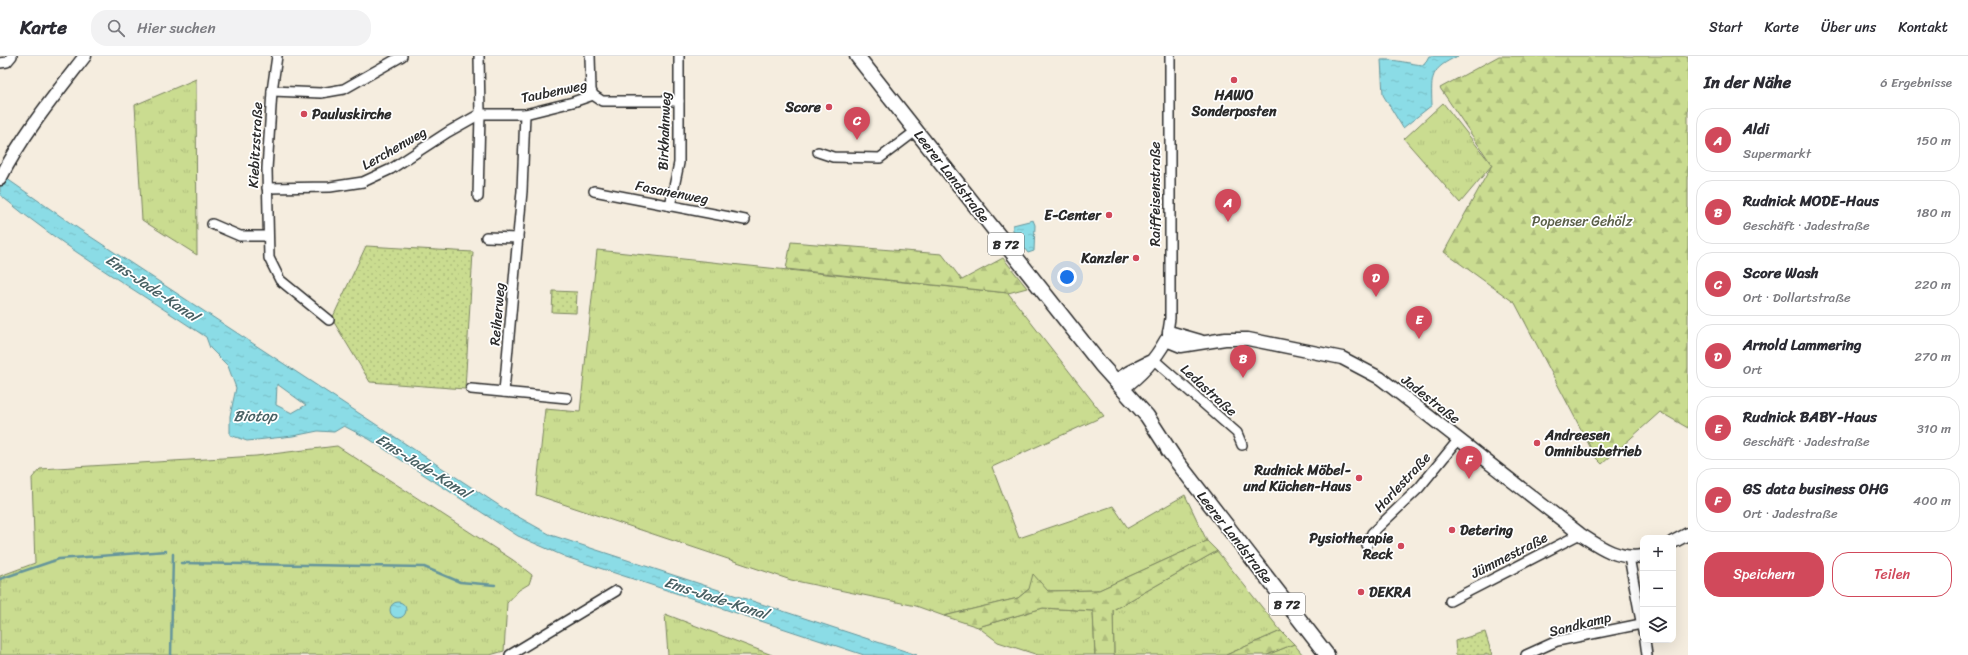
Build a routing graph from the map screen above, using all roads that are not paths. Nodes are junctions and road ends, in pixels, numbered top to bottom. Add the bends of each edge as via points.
1 (12, 56) edge
2 (85, 56) edge
3 (277, 56) edge
4 (402, 56) edge
5 (480, 56) edge
6 (590, 56) edge
7 (679, 56) edge
8 (857, 56) edge
9 (1170, 56) edge
10 (0, 63) edge
11 (272, 91) junction
12 (593, 95) junction
13 (679, 101) junction
14 (480, 114) junction
15 (525, 114) junction
16 (917, 130) junction
17 (818, 152) dead end
18 (0, 179) edge
19 (267, 188) junction
20 (594, 191) dead end
21 (478, 197) dead end
22 (670, 206) junction
23 (745, 220) dead end
24 (212, 224) dead end
25 (268, 236) junction
26 (486, 237) dead end
27 (518, 238) junction
28 (329, 320) dead end
29 (1167, 336) junction
30 (1151, 360) junction
31 (1118, 385) junction
32 (471, 389) dead end
33 (504, 392) junction
34 (567, 398) dead end
35 (1459, 439) junction
36 (1242, 445) dead end
37 (1580, 534) junction
38 (1688, 534) edge
39 (1676, 540) edge
40 (1367, 545) dead end
41 (1640, 556) edge
42 (1629, 557) junction
43 (616, 591) dead end
44 (1450, 601) dead end
45 (1640, 617) edge
46 (1640, 628) edge
47 (1645, 643) edge
48 (510, 655) edge
49 (1327, 655) edge
50 (1526, 655) edge
51 (1648, 655) edge

1 - 10 street via 7,62
2 - 18 street via 32,126 12,155
3 - 11 street, Kiebitzstraße
4 - 11 street via 344,89 321,93
5 - 14 street
6 - 12 street
7 - 13 street, Birkhahnweg
8 - 16 main road, Leerer Landstraße / B 72
9 - 29 street, Raiffeisenstraße via 1170,318
11 - 19 street, Kiebitzstraße
12 - 13 street, Taubenweg via 602,101
12 - 15 street, Taubenweg
13 - 22 street, Birkhahnweg via 679,163
14 - 15 street, Taubenweg
14 - 19 street, Lerchenweg via 391,169 364,182 330,187
14 - 21 street
15 - 27 street, Reiherweg
16 - 17 street via 880,158 832,157
16 - 31 main road, Leerer Landstraße / B 72
19 - 25 street, Kiebitzstraße
20 - 22 street, Fasanenweg
22 - 23 street, Fasanenweg
24 - 25 street via 240,236
25 - 28 street, Kiebitzstraße via 268,258 280,280
26 - 27 street
27 - 33 street, Reiherweg
29 - 30 street
29 - 35 street, Jadestraße via 1203,342 1248,339 1342,358 1380,378
30 - 31 street via 1141,375
30 - 36 street, Ledastraße via 1237,434
31 - 49 main road, Leerer Landstraße / B 72 via 1140,419 1173,456
32 - 33 street
33 - 34 street
35 - 37 street, Jadestraße
35 - 40 street, Harlestraße via 1419,488 1372,533
37 - 42 street, Jadestraße via 1611,553
37 - 44 street, Jümmestraße
38 - 39 street
41 - 42 street, Jadestraße
42 - 45 street
43 - 48 street
46 - 50 street, Sandkamp via 1557,641
47 - 51 street

